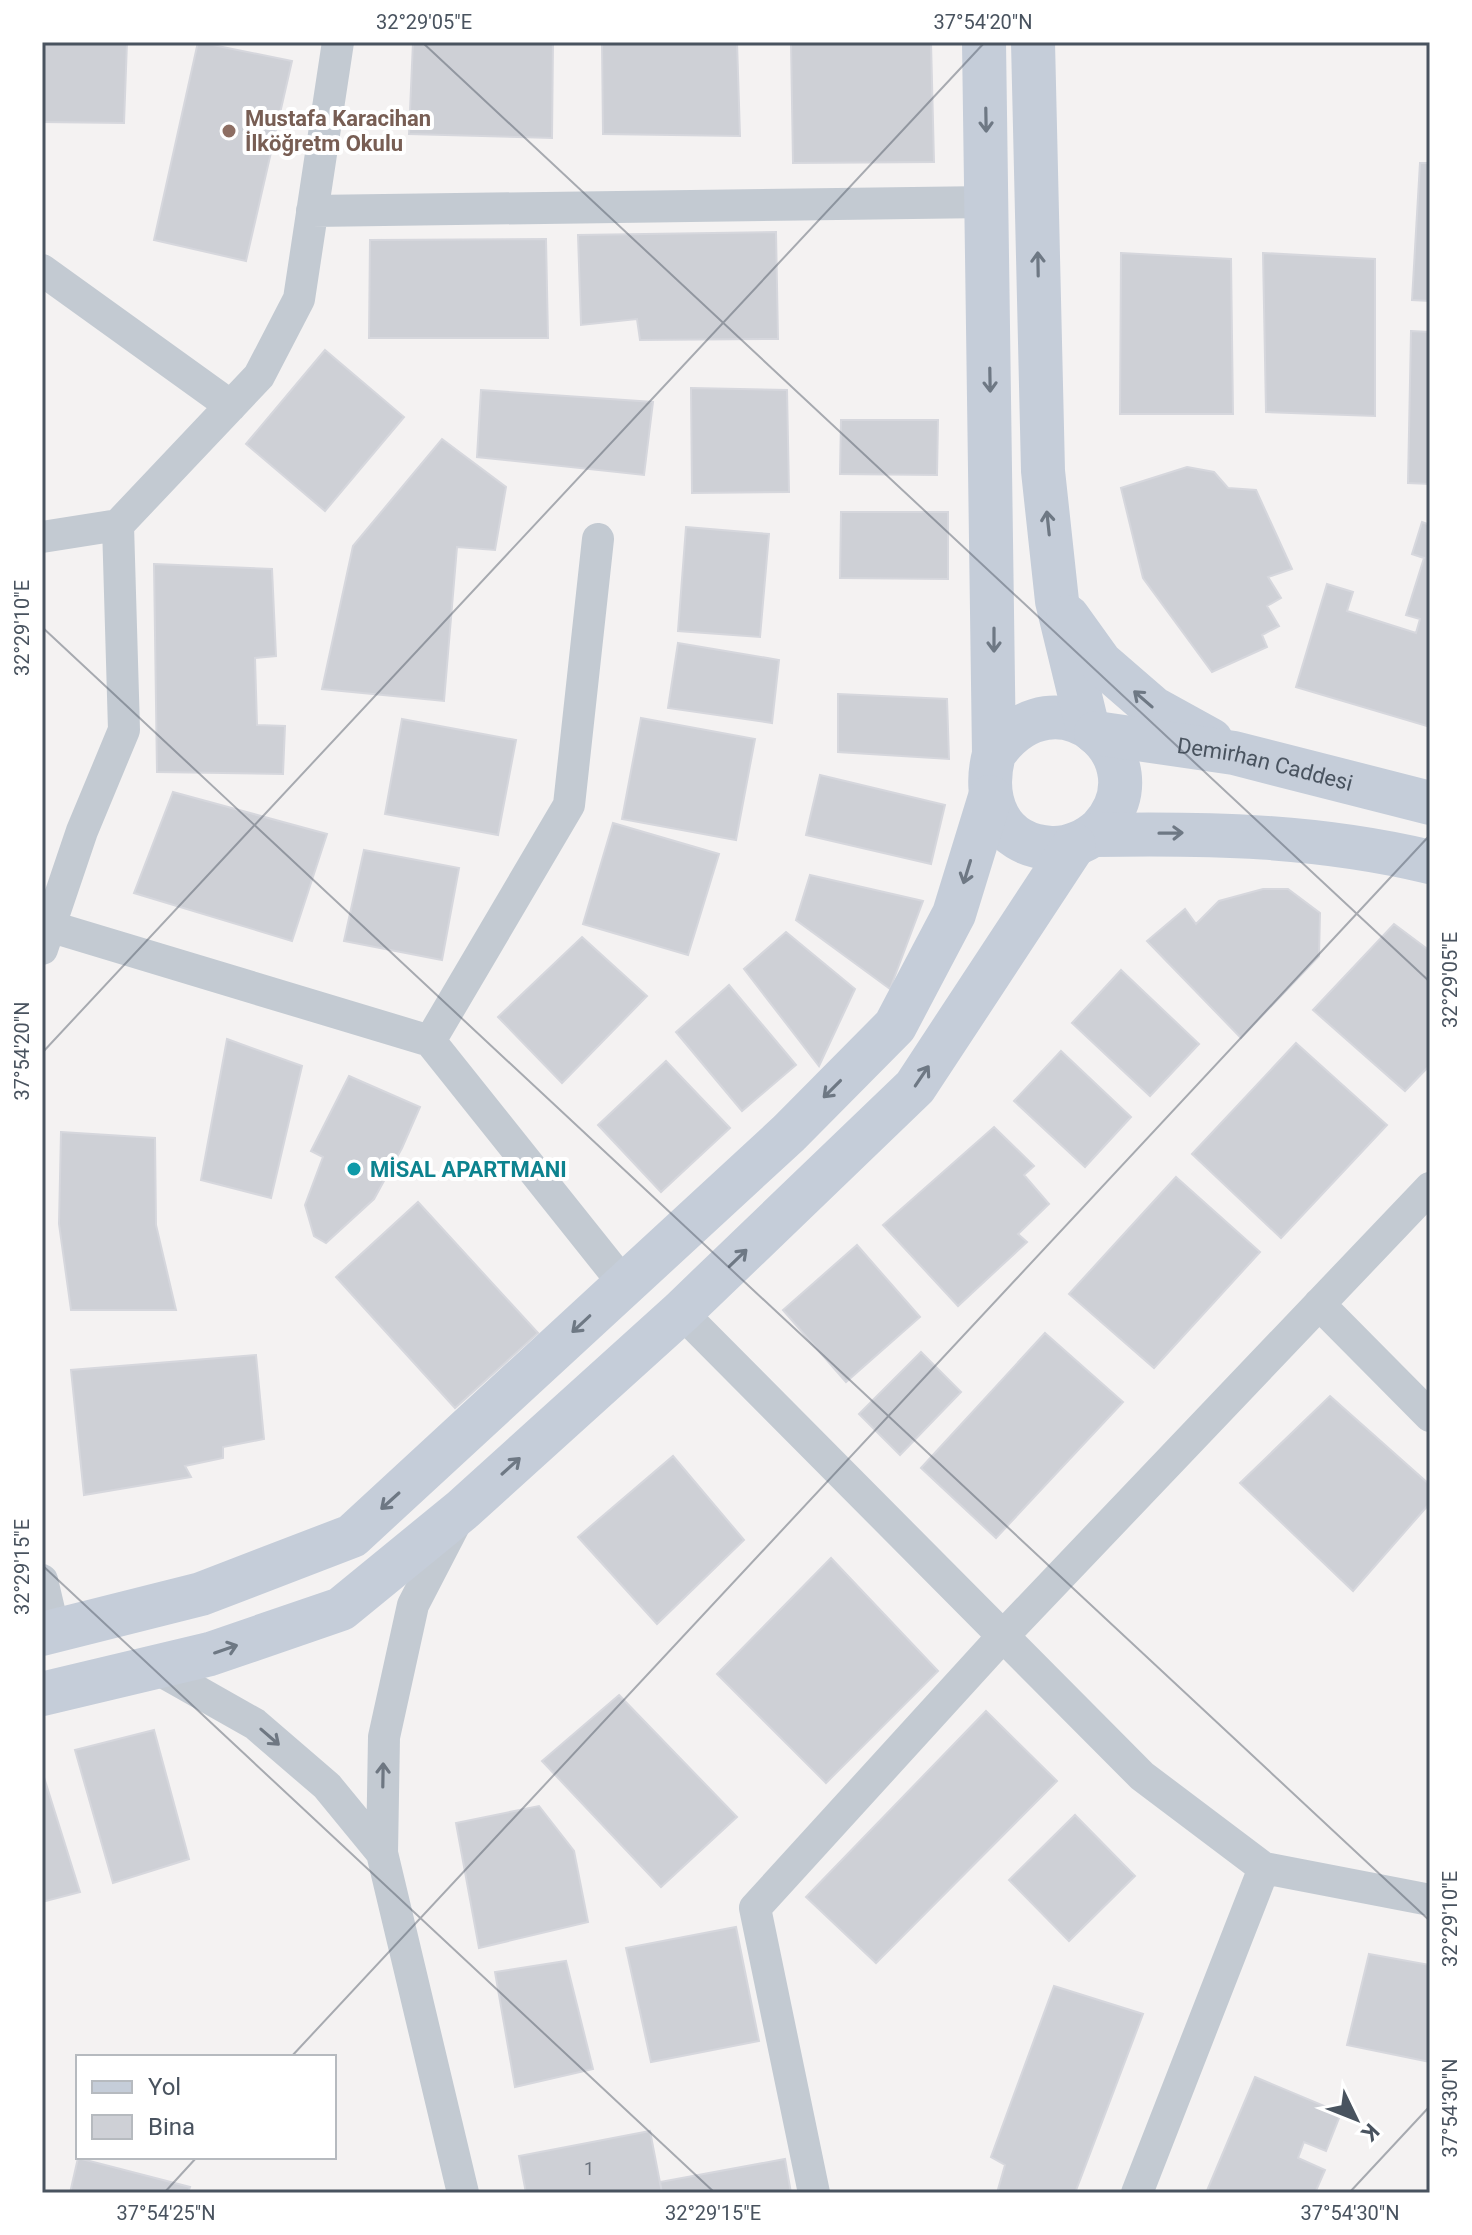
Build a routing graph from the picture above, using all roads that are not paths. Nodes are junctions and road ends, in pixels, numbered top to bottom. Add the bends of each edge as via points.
1 (338, 42) edge
2 (984, 42) edge
3 (1033, 42) edge
4 (988, 202) junction
5 (312, 211) junction
6 (42, 270) edge
7 (231, 406) junction
8 (118, 525) junction
9 (42, 537) edge
10 (598, 539) dead end
11 (1057, 601) junction
12 (1092, 729) junction
13 (1234, 753) junction
14 (994, 754) junction
15 (990, 797) junction
16 (1430, 803) edge
17 (1084, 840) junction
18 (1430, 862) edge
19 (45, 933) edge
20 (430, 1041) junction
21 (1430, 1188) edge
22 (624, 1284) junction
23 (1319, 1304) junction
24 (681, 1312) junction
25 (1430, 1416) edge
26 (462, 1510) junction
27 (42, 1580) edge
28 (48, 1632) edge
29 (1003, 1636) junction
30 (156, 1668) junction
31 (42, 1694) edge
32 (382, 1853) junction
33 (1264, 1868) junction
34 (1430, 1900) edge
35 (463, 2193) edge
36 (814, 2193) edge
37 (1137, 2193) edge

1 - 5 street
2 -> 4 main road
11 -> 3 main road via 1043,471
4 - 5 street
4 -> 14 main road
5 - 7 street via 299,299 259,376
6 - 7 street
7 - 8 street
8 - 9 street
8 - 19 street via 124,730
10 - 20 street via 569,805
11 - 12 main road
13 -> 11 main road via 1153,708 1101,663
12 - 13 main road, Demirhan Caddesi
12 - 14 main road via 1067,718 1046,717 1024,723
12 - 17 main road via 1115,758 1120,779 1108,820
13 - 16 main road, Demirhan Caddesi
14 - 15 main road
15 - 17 main road via 998,818 1032,845 1053,849
15 -> 22 main road via 954,914 895,1026 789,1133
17 -> 18 main road via 1195,833 1281,837
24 -> 17 main road via 915,1087
19 - 20 street
20 - 22 street
21 - 23 street
22 -> 28 main road via 352,1536 201,1594
23 - 25 street
23 - 29 street
26 -> 24 main road
24 - 29 street
30 -> 26 main road via 341,1609
32 -> 26 street via 384,1737 413,1605
27 - 28 street
29 - 33 street via 1142,1776
29 - 36 street via 755,1908
30 - 31 main road
30 -> 32 street via 255,1724 327,1786
32 - 35 street
33 - 34 street
33 - 37 street

